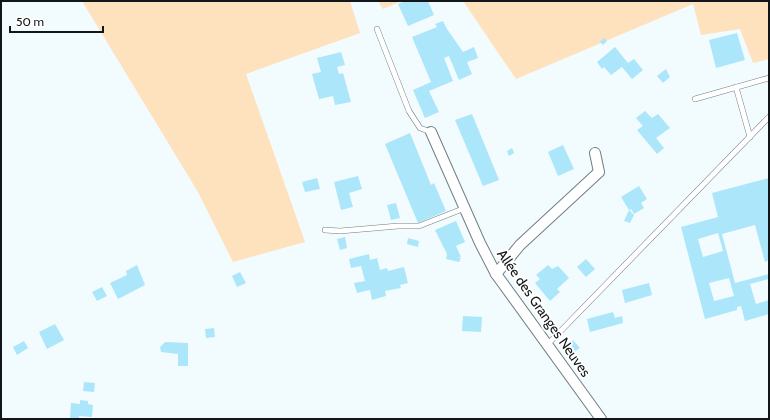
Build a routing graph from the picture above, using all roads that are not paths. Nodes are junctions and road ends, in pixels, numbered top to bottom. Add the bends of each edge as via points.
1 (377, 30) dead end
2 (769, 78) edge
3 (736, 87) junction
4 (695, 99) dead end
5 (769, 117) edge
6 (431, 132) joint
7 (750, 137) junction
8 (595, 153) dead end
9 (464, 208) junction
10 (324, 230) dead end
11 (496, 274) junction
12 (548, 344) junction
13 (600, 419) edge

1 - 6 lane via 410,111 420,128
2 - 3 lane
3 - 4 lane
3 - 7 lane
5 - 7 lane
6 - 9 street, Allée des Granges Neuves
7 - 12 lane
8 - 11 street via 599,172 520,245
9 - 10 lane via 419,226
9 - 11 street, Allée des Granges Neuves
11 - 12 street, Allée des Granges Neuves
12 - 13 street, Allée des Granges Neuves

